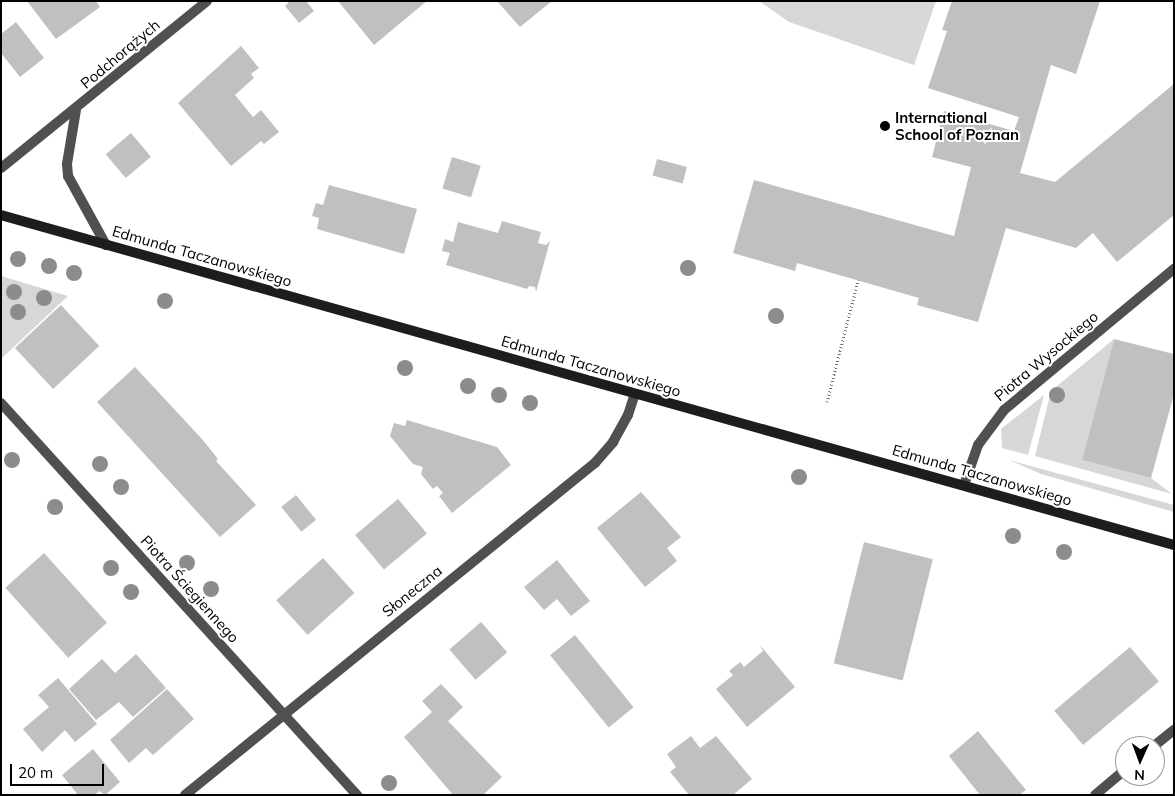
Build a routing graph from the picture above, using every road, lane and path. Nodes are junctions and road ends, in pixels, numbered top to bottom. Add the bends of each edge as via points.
1 (207, 1) edge
2 (76, 110) junction
3 (1, 168) edge
4 (1, 215) edge
5 (106, 245) junction
6 (1174, 269) edge
7 (858, 280) dead end
8 (635, 394) junction
9 (826, 402) dead end
10 (1, 403) edge
11 (964, 485) junction
12 (1174, 545) edge
13 (284, 714) junction
14 (1115, 778) edge
15 (185, 795) edge
16 (357, 795) edge
17 (1095, 795) edge

1 - 2 street, Podchorążych
2 - 3 street, Podchorążych
2 - 5 street, Podchorążych via 66,164 68,176
4 - 5 street, Edmunda Taczanowskiego
5 - 8 street, Edmunda Taczanowskiego
6 - 11 street, Piotra Wysockiego via 1004,410 978,445
7 - 9 path
8 - 11 street, Edmunda Taczanowskiego
8 - 13 street, Słoneczna via 613,442 595,463
10 - 13 street, Piotra Ściegiennego
11 - 12 street, Edmunda Taczanowskiego
13 - 15 street, Słoneczna
13 - 16 street, Piotra Ściegiennego
14 - 17 street

